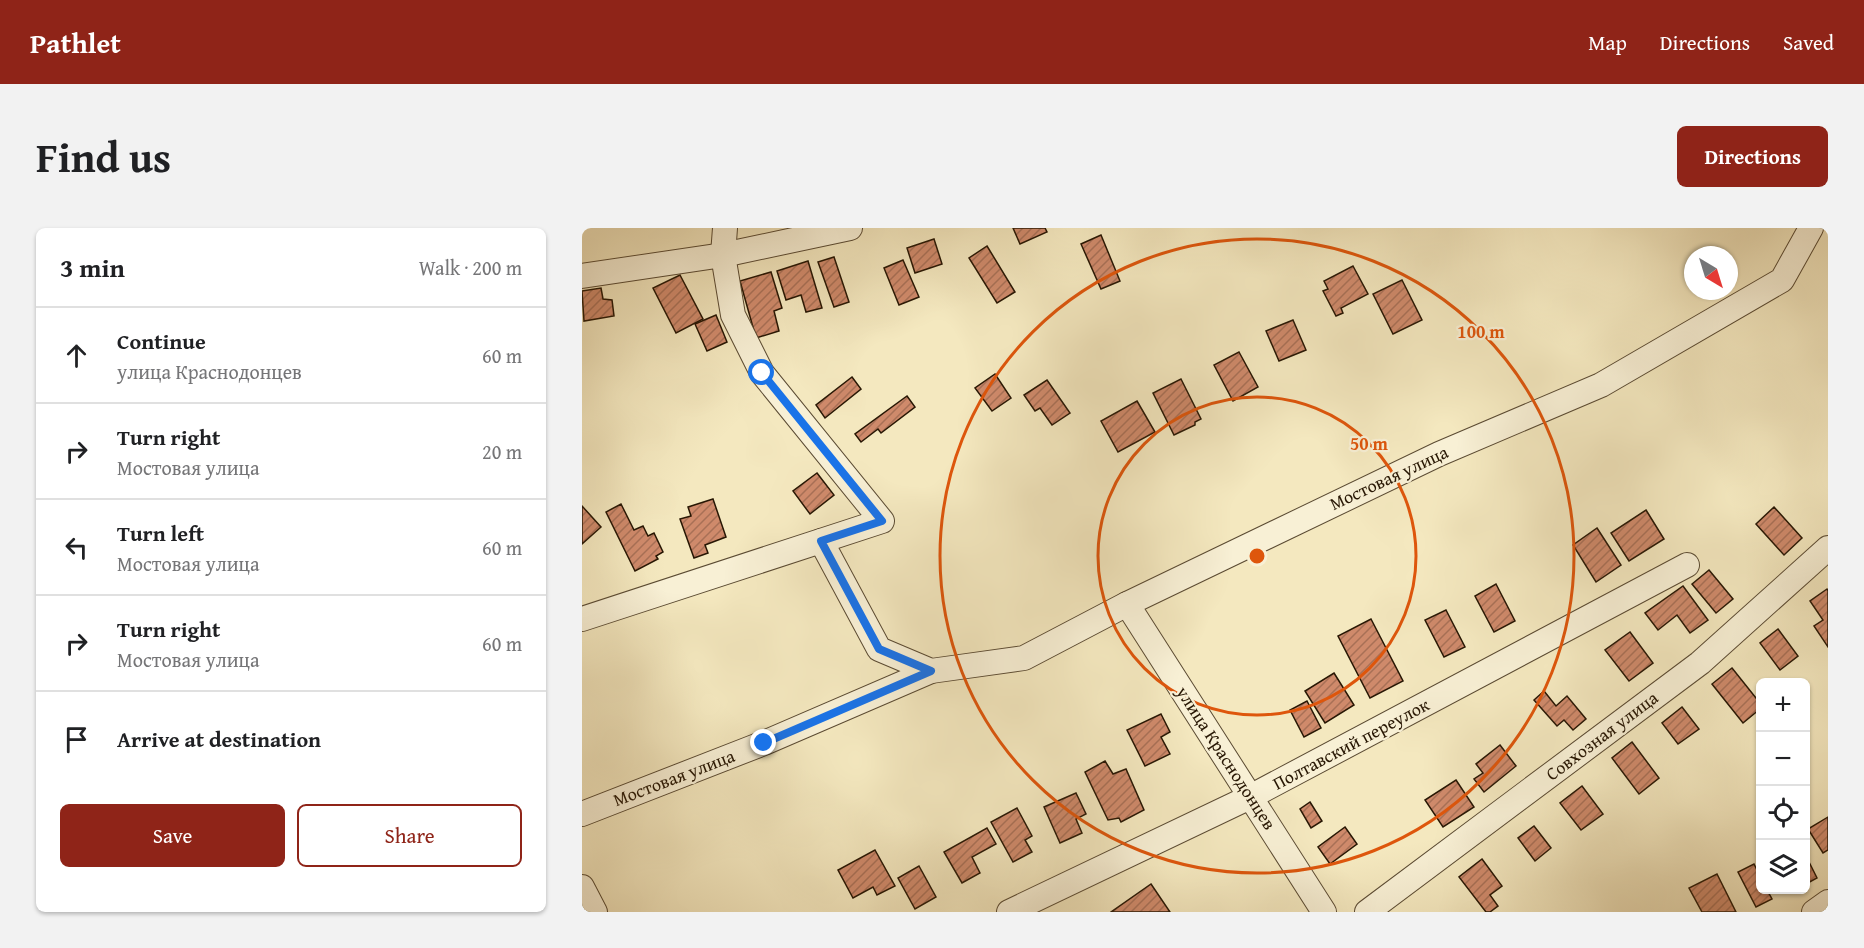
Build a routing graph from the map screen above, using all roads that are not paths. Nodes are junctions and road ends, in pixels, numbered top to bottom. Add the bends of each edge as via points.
1 (725, 228) edge
2 (850, 228) edge
3 (1811, 228) edge
4 (723, 255) junction
5 (582, 276) edge
6 (821, 541) junction
7 (1828, 548) edge
8 (1687, 565) dead end
9 (1127, 604) junction
10 (582, 619) edge
11 (931, 671) junction
12 (1250, 797) junction
13 (582, 813) edge
14 (582, 887) edge
15 (1828, 902) edge
16 (595, 912) edge
17 (1009, 912) edge
18 (1324, 912) edge
19 (1367, 912) edge
20 (1814, 912) edge

1 - 4 street
2 - 4 street
3 - 9 street, Мостовая улица via 1782,280 1601,385 1439,454
4 - 5 street
4 - 6 street via 733,315 762,373 882,521
6 - 10 street
6 - 11 street via 879,649
7 - 19 street, Совхозная улица via 1700,663
8 - 12 street, Полтавский переулок
9 - 11 street, Мостовая улица via 1024,658
9 - 12 street, улица Краснодонцев
11 - 13 street, Мостовая улица via 764,743
12 - 17 street, Полтавский переулок
12 - 18 street, улица Краснодонцев
14 - 16 street
15 - 20 street

